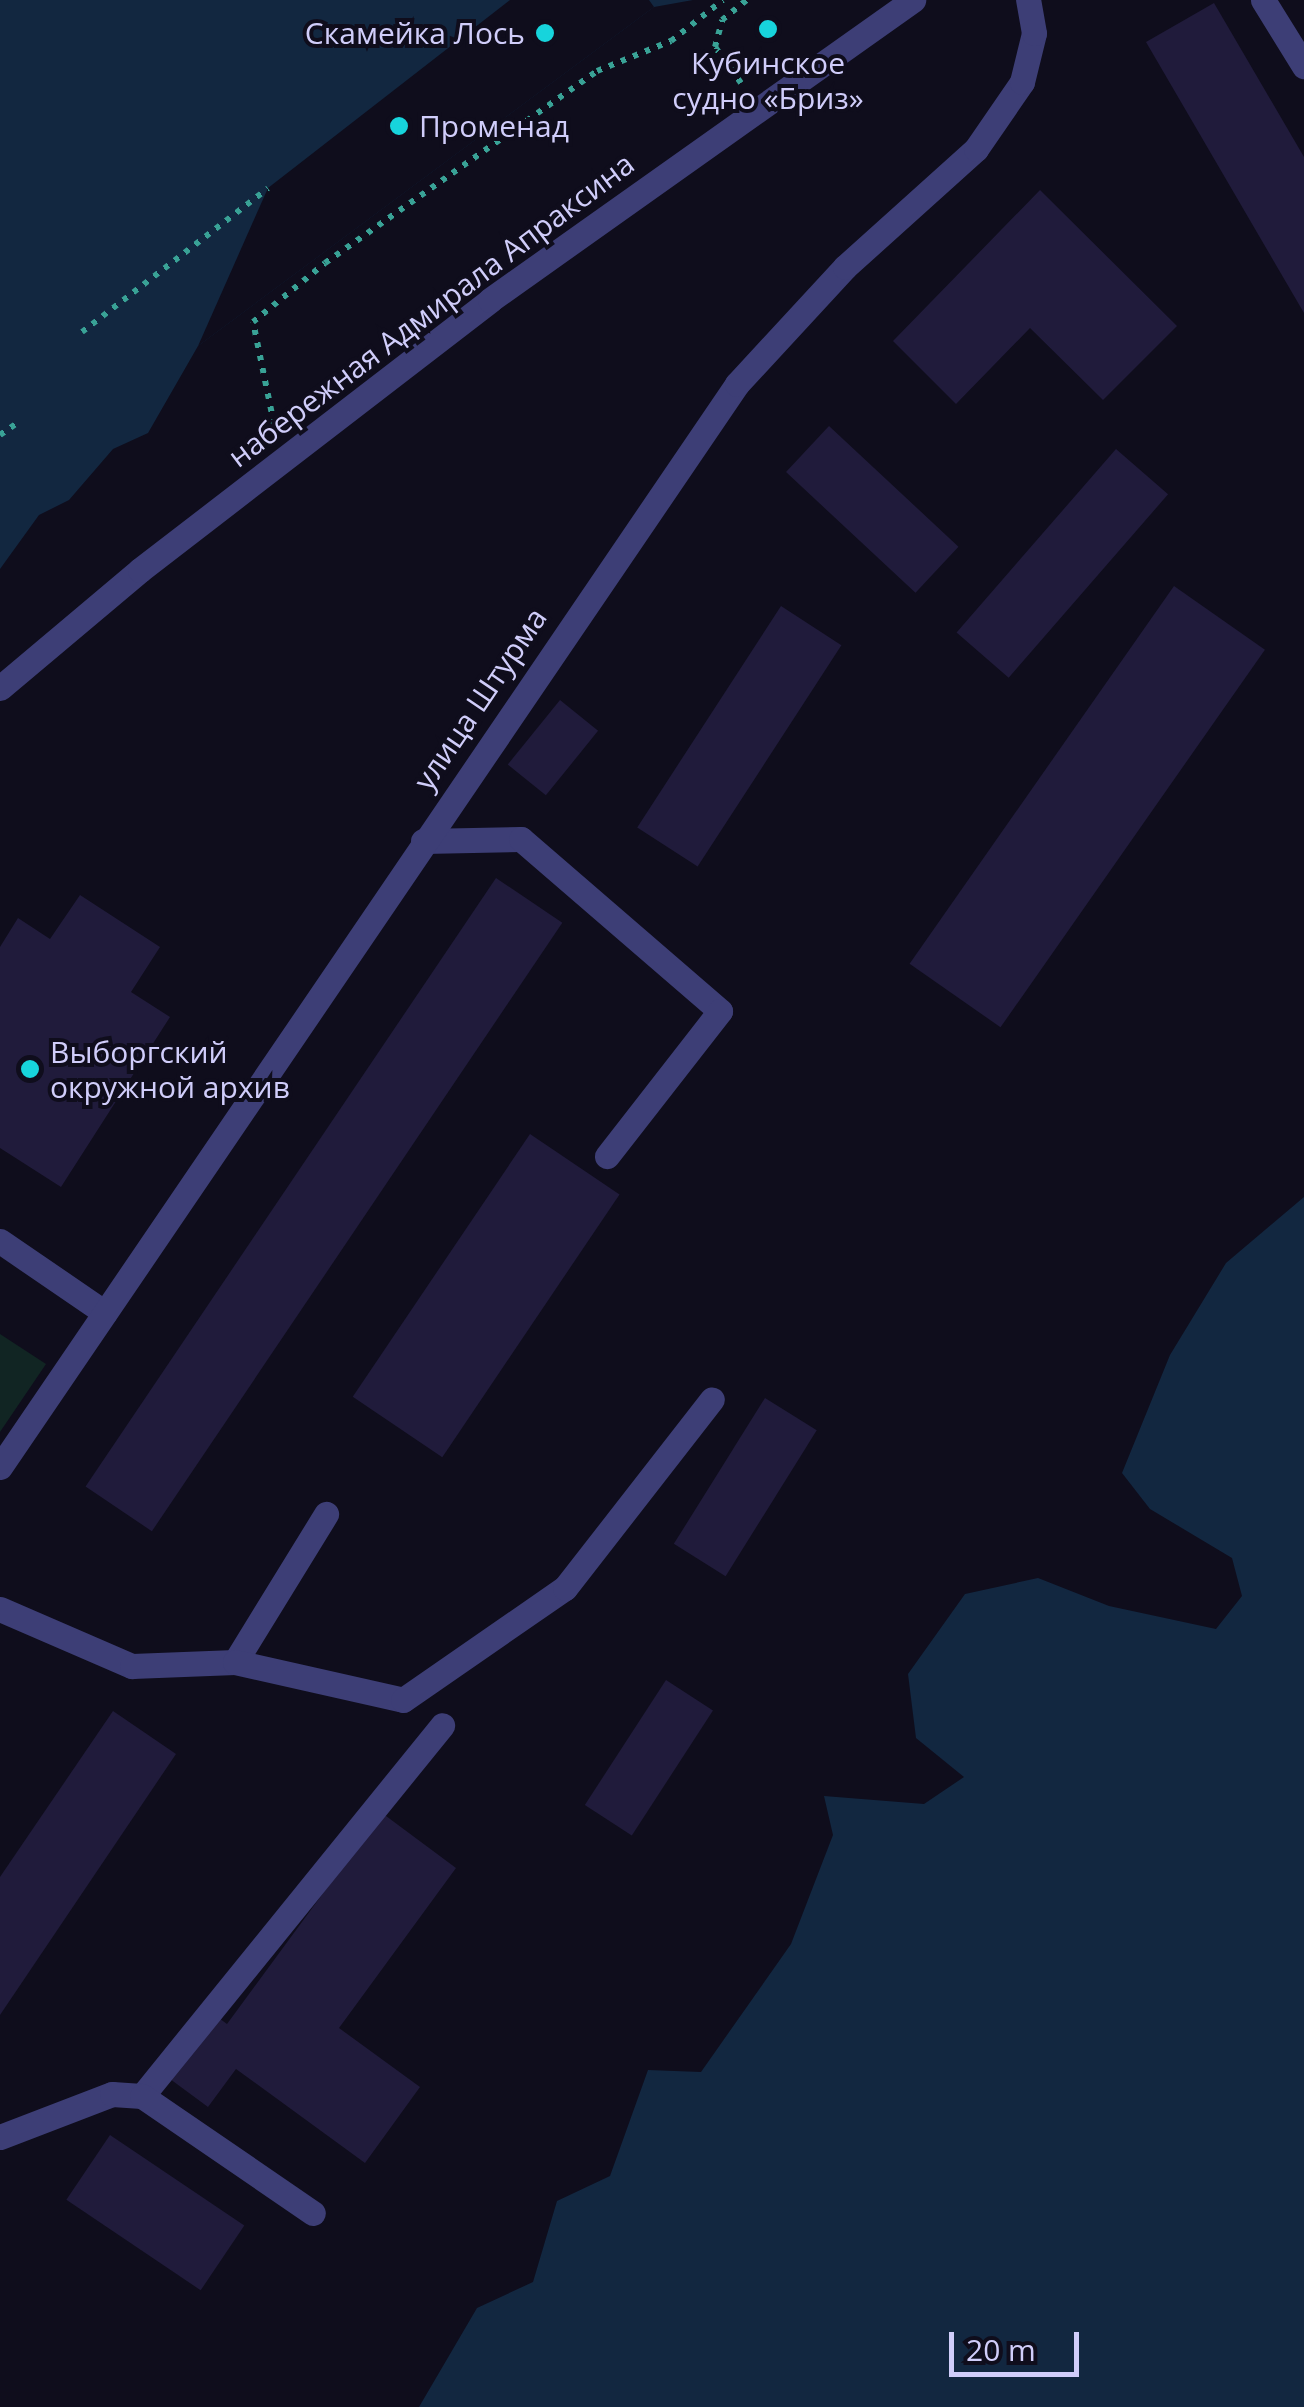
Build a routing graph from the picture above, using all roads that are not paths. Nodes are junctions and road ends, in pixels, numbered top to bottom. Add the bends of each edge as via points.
1 (914, 0) edge
2 (1028, 0) edge
3 (1263, 0) edge
4 (1304, 66) edge
5 (0, 688) edge
6 (424, 840) junction
7 (607, 1156) dead end
8 (0, 1241) edge
9 (105, 1313) junction
10 (712, 1400) dead end
11 (0, 1467) edge
12 (326, 1514) dead end
13 (0, 1609) edge
14 (236, 1662) junction
15 (442, 1725) dead end
16 (142, 2096) junction
17 (0, 2137) edge
18 (313, 2213) dead end

1 - 5 street, набережная Адмирала Апраксина via 490,300 140,570
2 - 6 street, улица Штурма via 1034,33 1022,82 976,149 845,267 737,384
3 - 4 street
6 - 7 street via 520,838 720,1011
6 - 9 street, улица Штурма
8 - 9 street
9 - 11 street, улица Штурма
10 - 14 street via 565,1588 403,1700
12 - 14 street
13 - 14 street via 132,1666
15 - 16 street
16 - 17 street via 112,2094
16 - 18 street

